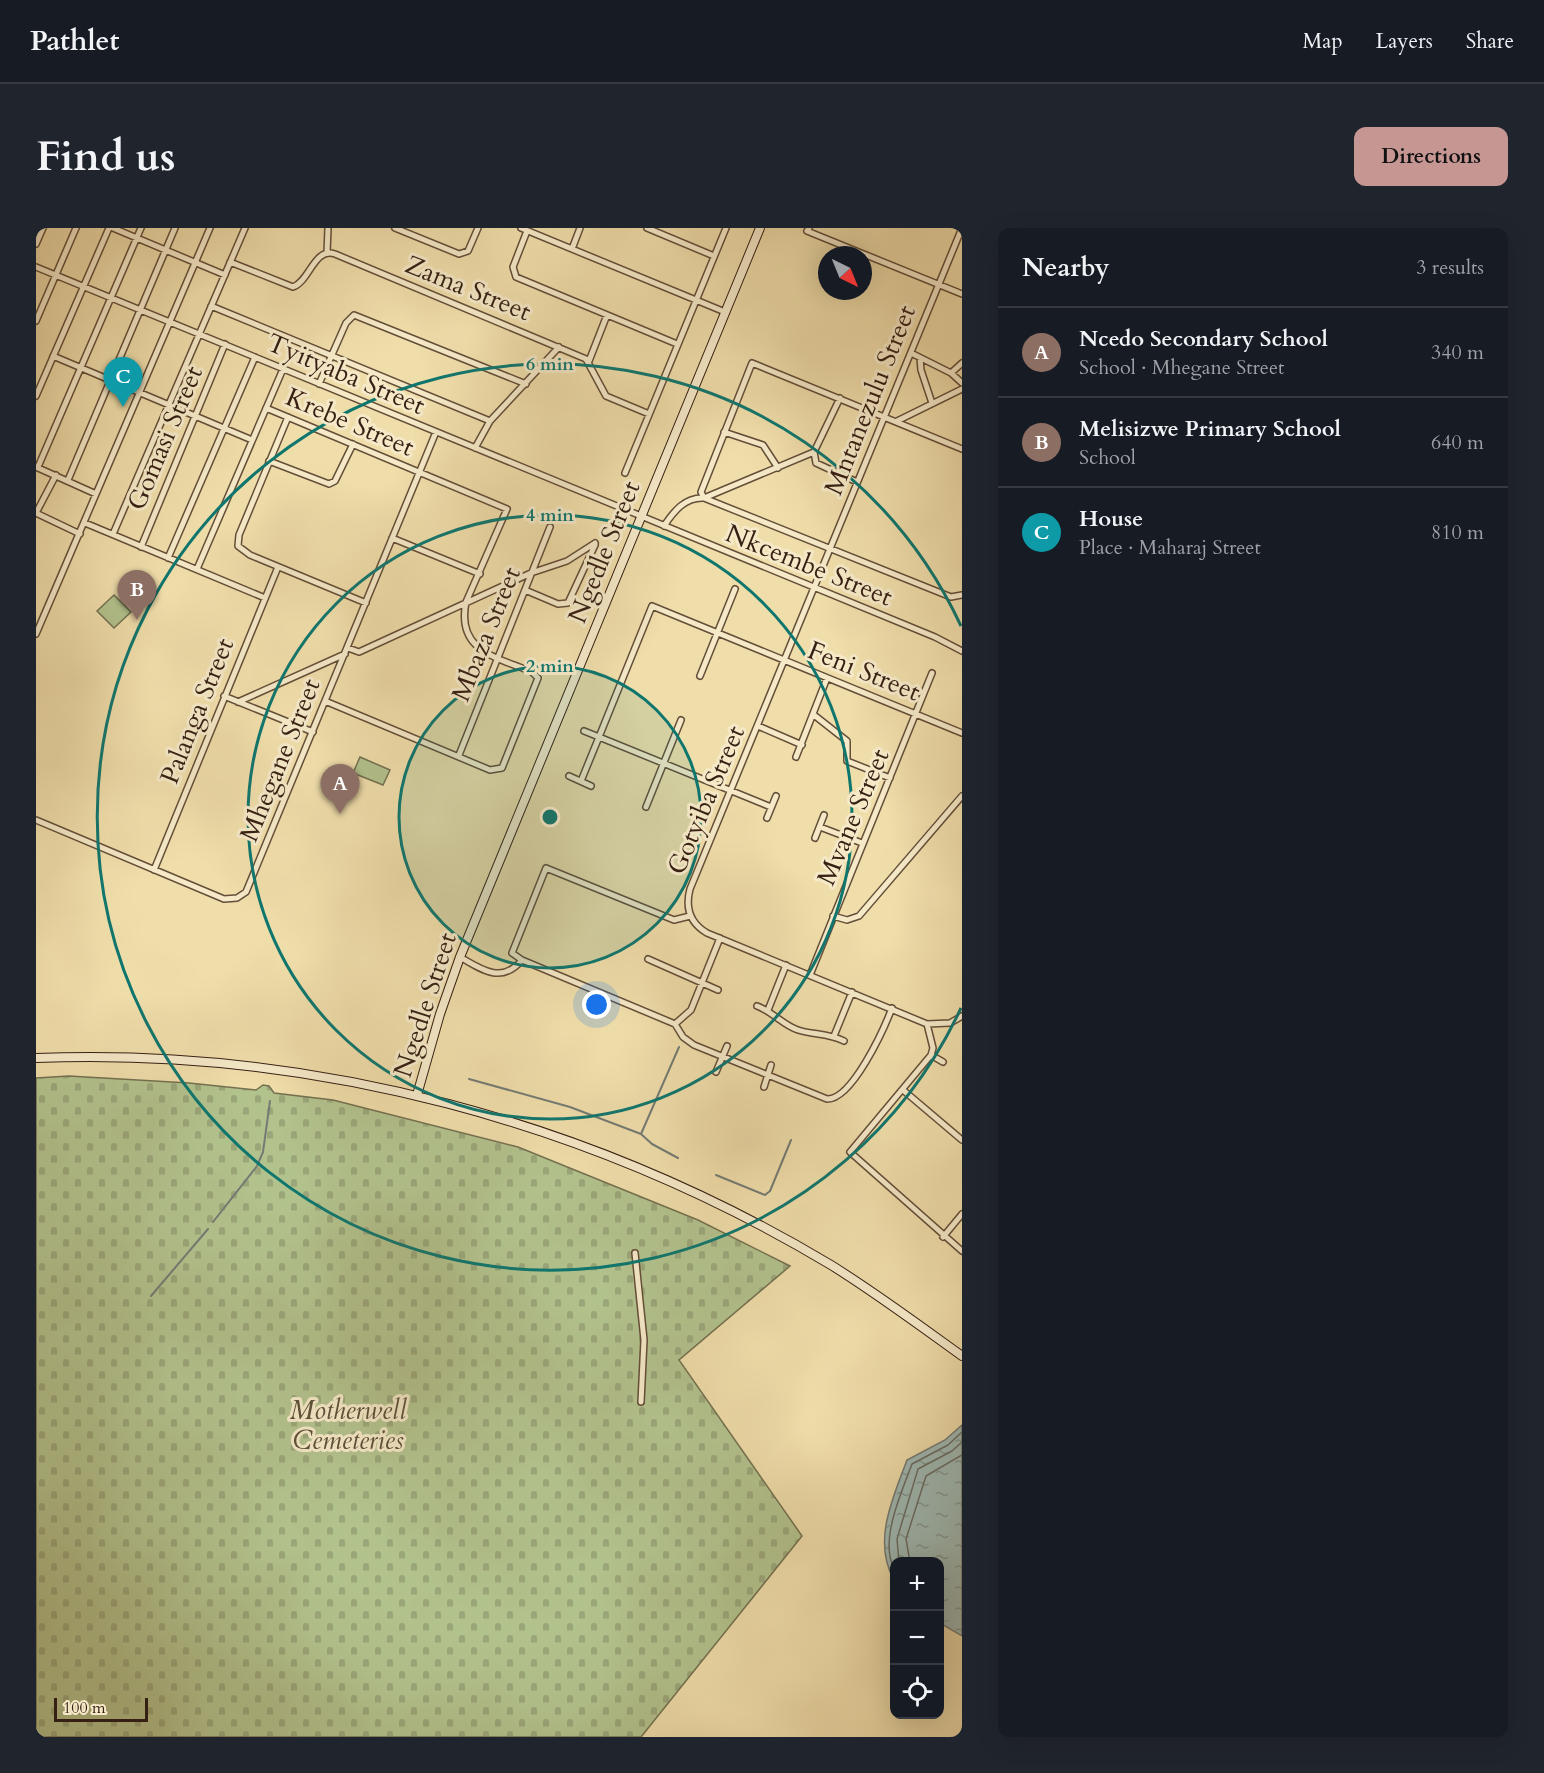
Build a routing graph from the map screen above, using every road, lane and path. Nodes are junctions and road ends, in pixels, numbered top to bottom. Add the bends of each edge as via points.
1 (43, 228) edge
2 (76, 228) edge
3 (111, 228) edge
4 (141, 228) edge
5 (175, 228) edge
6 (210, 228) edge
7 (245, 228) edge
8 (328, 228) edge
9 (395, 228) edge
10 (478, 228) edge
11 (580, 228) edge
12 (647, 228) edge
13 (726, 228) edge
14 (760, 228) edge
15 (809, 228) edge
16 (962, 228) edge
17 (524, 229) edge
18 (136, 238) junction
19 (36, 244) edge
20 (572, 249) junction
21 (165, 250) junction
22 (327, 253) junction
23 (714, 256) junction
24 (230, 262) junction
25 (195, 263) junction
26 (36, 267) edge
27 (56, 275) junction
28 (225, 275) junction
29 (939, 284) junction
30 (83, 286) junction
31 (962, 294) edge
32 (111, 298) junction
33 (697, 299) junction
34 (212, 306) junction
35 (140, 310) junction
36 (725, 312) junction
37 (607, 315) junction
38 (36, 321) edge
39 (171, 322) junction
40 (199, 333) junction
41 (225, 344) junction
42 (677, 344) junction
43 (559, 347) junction
44 (911, 353) junction
45 (332, 355) junction
46 (53, 356) junction
47 (255, 357) junction
48 (920, 358) junction
49 (589, 361) junction
50 (962, 363) edge
51 (81, 368) junction
52 (283, 369) junction
53 (951, 373) junction
54 (110, 381) junction
55 (962, 383) edge
56 (319, 384) junction
57 (526, 384) junction
58 (962, 388) edge
59 (140, 394) junction
60 (36, 396) edge
61 (840, 398) junction
62 (932, 403) junction
63 (168, 405) junction
64 (266, 408) junction
65 (649, 414) junction
66 (885, 415) junction
67 (195, 417) junction
68 (288, 417) junction
69 (490, 421) junction
70 (897, 421) junction
71 (224, 429) junction
72 (436, 432) junction
73 (724, 432) junction
74 (252, 440) junction
75 (353, 444) junction
76 (475, 448) junction
77 (962, 449) edge
78 (814, 452) junction
79 (269, 461) junction
80 (37, 467) edge
81 (778, 468) junction
82 (420, 472) junction
83 (625, 473) dead end
84 (56, 475) junction
85 (68, 480) junction
86 (857, 482) junction
87 (96, 494) junction
88 (704, 498) junction
89 (36, 513) edge
90 (641, 516) junction
91 (85, 523) junction
92 (664, 526) junction
93 (550, 527) dead end
94 (80, 534) junction
95 (113, 534) junction
96 (392, 538) junction
97 (141, 547) junction
98 (830, 548) junction
99 (168, 558) junction
100 (278, 567) junction
101 (196, 569) junction
102 (531, 573) junction
103 (480, 574) junction
104 (813, 588) junction
105 (735, 589) dead end
106 (525, 591) junction
107 (962, 595) edge
108 (265, 598) junction
109 (466, 602) junction
110 (366, 603) junction
111 (38, 624) edge
112 (718, 632) junction
113 (36, 634) edge
114 (348, 648) junction
115 (962, 651) edge
116 (345, 654) junction
117 (498, 658) junction
118 (784, 660) junction
119 (932, 674) dead end
120 (700, 676) dead end
121 (827, 678) junction
122 (224, 696) junction
123 (238, 702) junction
124 (325, 702) junction
125 (916, 714) junction
126 (814, 716) junction
127 (681, 720) dead end
128 (758, 726) junction
129 (584, 730) dead end
130 (313, 732) junction
131 (962, 733) edge
132 (599, 737) junction
133 (802, 745) junction
134 (459, 755) junction
135 (796, 757) dead end
136 (664, 763) junction
137 (569, 776) dead end
138 (890, 778) junction
139 (581, 781) junction
140 (591, 786) dead end
141 (731, 790) junction
142 (776, 796) dead end
143 (962, 796) edge
144 (646, 807) dead end
145 (771, 807) junction
146 (824, 815) dead end
147 (767, 818) dead end
148 (36, 820) edge
149 (820, 827) junction
150 (815, 838) dead end
151 (862, 843) junction
152 (154, 870) junction
153 (690, 916) junction
154 (833, 916) junction
155 (720, 938) junction
156 (460, 957) junction
157 (648, 959) dead end
158 (522, 960) junction
159 (786, 965) junction
160 (810, 975) junction
161 (702, 982) junction
162 (718, 990) dead end
163 (852, 992) junction
164 (757, 1006) dead end
165 (892, 1008) junction
166 (768, 1010) junction
167 (962, 1016) edge
168 (675, 1024) junction
169 (927, 1024) junction
170 (834, 1036) junction
171 (843, 1041) dead end
172 (727, 1046) dead end
173 (931, 1055) junction
174 (723, 1056) junction
175 (36, 1058) edge
176 (943, 1062) dead end
177 (771, 1065) dead end
178 (716, 1072) dead end
179 (769, 1074) junction
180 (764, 1087) dead end
181 (903, 1090) junction
182 (417, 1095) junction
183 (962, 1140) edge
184 (962, 1214) edge
185 (943, 1237) junction
186 (962, 1251) edge
187 (635, 1252) dead end
188 (962, 1356) edge
189 (641, 1402) dead end

1 - 19 street
2 - 27 street
3 - 18 street
3 - 30 street
4 - 18 street
5 - 21 street
6 - 25 street
7 - 24 street
8 - 22 street
9 - 10 street via 459,254 468,251
11 - 20 street
12 - 23 street
13 - 23 street
14 - 36 main road, Ngedle Street
15 - 29 street via 807,231
16 - 29 street, Mntanezulu Street
17 - 20 street
17 - 37 street via 513,267 516,277
18 - 21 street
18 - 32 street
20 - 33 street
21 - 25 street
21 - 35 street
22 - 24 street via 293,287
22 - 43 street, Zama Street
23 - 33 street
24 - 28 street
25 - 28 street
25 - 39 street
26 - 27 street, Tyityaba Street
27 - 30 street, Tyityaba Street
27 - 38 street
28 - 34 street
29 - 31 street
29 - 44 street, Mntanezulu Street
30 - 32 street, Tyityaba Street
30 - 46 street
32 - 35 street, Tyityaba Street
32 - 51 street
33 - 36 street
33 - 42 street
34 - 40 street
34 - 45 street
35 - 39 street, Tyityaba Street
35 - 54 street
36 - 90 main road, Ngedle Street
37 - 42 street
37 - 49 street
39 - 40 street, Tyityaba Street
39 - 59 street
40 - 41 street, Tyityaba Street
40 - 63 street
41 - 47 street, Tyityaba Street
41 - 67 street, Gomasi Street
42 - 65 street
43 - 49 street, Zama Street
43 - 57 street
44 - 48 street
44 - 66 street, Mntanezulu Street
45 - 56 street
45 - 57 street via 346,322 354,315
45 - 69 street
46 - 51 street
46 - 60 street
47 - 52 street, Tyityaba Street
47 - 71 street
48 - 53 street
48 - 62 street
49 - 65 street via 606,396
50 - 53 street
51 - 54 street
51 - 80 street
52 - 56 street, Tyityaba Street
52 - 64 street
53 - 55 street
54 - 59 street
54 - 85 street
56 - 72 street, Tyityaba Street
57 - 69 street
58 - 62 street
59 - 63 street
59 - 87 street
61 - 66 street
61 - 73 street via 752,363
61 - 78 street
62 - 70 street
63 - 67 street
63 - 95 street
64 - 68 street, Krebe Street
64 - 74 street
65 - 83 street
66 - 70 street
66 - 86 street, Mntanezulu Street
67 - 71 street
67 - 97 street, Gomasi Street
68 - 75 street, Krebe Street
68 - 79 street
69 - 76 street
70 - 77 street
71 - 74 street
71 - 99 street
72 - 76 street, Tyityaba Street
72 - 82 street, Mhegane Street
73 - 81 street via 763,445
73 - 88 street via 703,484
74 - 101 street
75 - 79 street via 335,481 329,484
75 - 82 street, Krebe Street
76 - 90 street, Tyityaba Street
78 - 81 street
78 - 86 street via 816,463
79 - 100 street via 237,544 242,551
80 - 84 street
81 - 88 street
82 - 96 street, Mhegane Street
82 - 103 street, Krebe Street via 507,509
84 - 85 street
84 - 89 street
85 - 87 street
86 - 98 street, Mntanezulu Street
87 - 91 street
88 - 92 street via 694,497 685,502
88 - 98 street
89 - 94 street
90 - 92 street, Nkcembe Street
90 - 156 main road, Ngedle Street
91 - 94 street
91 - 95 street
92 - 104 street, Nkcembe Street
93 - 102 street, Mbaza Street
94 - 111 street
95 - 97 street
96 - 103 street
96 - 110 street, Mhegane Street
97 - 99 street
98 - 104 street, Mntanezulu Street
98 - 107 street via 951,597
99 - 101 street
100 - 108 street, Palanga Street
100 - 110 street
101 - 108 street
102 - 106 street, Mbaza Street
102 - 106 street via 567,561 595,543 568,603 558,604
102 - 109 street
103 - 109 street
104 - 115 street, Nkcembe Street
104 - 118 street, Gotyiba Street
105 - 112 street
106 - 117 street, Mbaza Street
108 - 122 street, Palanga Street
109 - 114 street via 359,652
109 - 117 street via 463,618 468,636 480,649
110 - 114 street, Mhegane Street
111 - 113 street
112 - 118 street, Feni Street
112 - 120 street
112 - 132 street, Feni Street via 652,606
114 - 116 street, Mhegane Street
116 - 123 street
116 - 124 street, Mhegane Street
117 - 134 street, Mbaza Street
117 - 134 street via 532,672 539,682 502,768 490,770
118 - 121 street, Feni Street
118 - 128 street, Gotyiba Street
119 - 125 street, Mvane Street
121 - 125 street, Feni Street
121 - 126 street
122 - 123 street
122 - 152 street, Palanga Street
123 - 130 street
124 - 130 street, Mhegane Street
124 - 134 street
125 - 131 street, Feni Street
125 - 138 street, Mvane Street
126 - 133 street
126 - 138 street via 846,741 847,760
127 - 136 street
128 - 133 street
128 - 141 street, Gotyiba Street
129 - 132 street
130 - 152 street, Mhegane Street via 250,885 241,895 224,900
132 - 136 street
132 - 139 street
133 - 135 street
136 - 141 street
136 - 144 street
137 - 139 street
138 - 151 street, Mvane Street
139 - 140 street
141 - 145 street
141 - 153 street, Gotyiba Street via 690,889
142 - 145 street
143 - 154 street via 859,916 847,920
145 - 147 street
146 - 149 street
148 - 152 street, Mhegane Street
149 - 150 street
149 - 151 street
151 - 154 street, Mvane Street
153 - 155 street, Gotyiba Street via 699,929
153 - 158 street via 674,920 546,868 512,949
154 - 160 street, Mvane Street
155 - 159 street, Gotyiba Street
155 - 161 street
156 - 158 street via 486,972 502,975
156 - 182 main road, Ngedle Street
157 - 161 street
158 - 168 street
159 - 160 street, Gotyiba Street
159 - 166 street
160 - 163 street, Gotyiba Street
161 - 162 street
161 - 168 street via 689,1013
163 - 165 street, Gotyiba Street
163 - 170 street
164 - 166 street
165 - 169 street, Gotyiba Street
165 - 179 street via 871,1057 833,1099
166 - 170 street via 799,1030
167 - 169 street via 950,1023
168 - 174 street via 690,1043
169 - 173 street
170 - 171 street
172 - 174 street
173 - 176 street
173 - 181 street
174 - 178 street
174 - 179 street
175 - 182 main road via 199,1061 297,1072
177 - 179 street
179 - 180 street
181 - 183 street
181 - 185 street via 850,1152
182 - 188 main road via 569,1141 684,1188 833,1267
184 - 185 street
185 - 186 street
187 - 189 street via 644,1340

